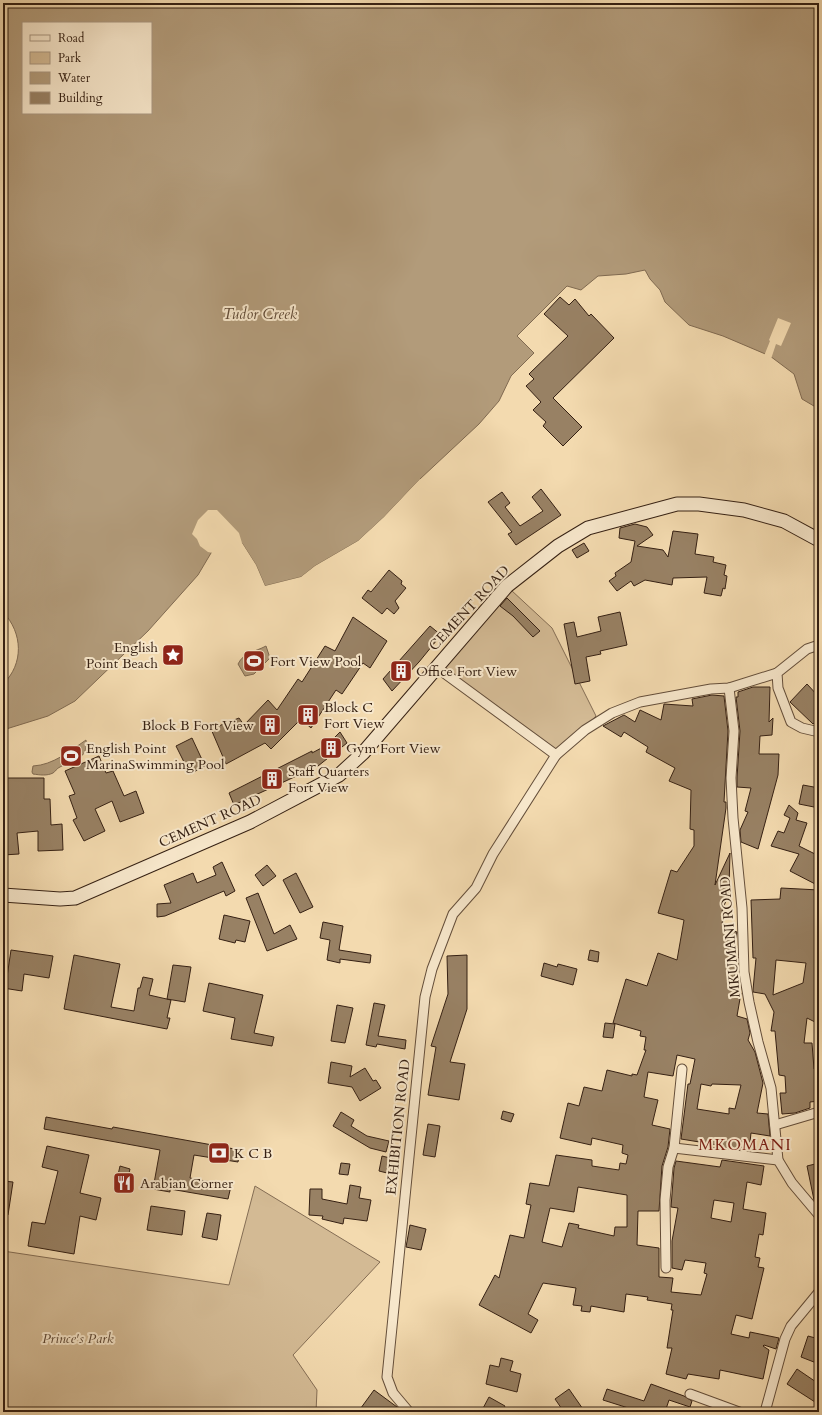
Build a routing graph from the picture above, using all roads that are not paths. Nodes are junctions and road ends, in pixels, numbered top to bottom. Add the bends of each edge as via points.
1 (819, 540) edge
2 (819, 645) edge
3 (436, 667) junction
4 (777, 673) junction
5 (729, 688) junction
6 (819, 732) edge
7 (556, 755) junction
8 (3, 895) edge
9 (682, 1069) dead end
10 (819, 1112) edge
11 (774, 1125) junction
12 (674, 1148) junction
13 (778, 1160) junction
14 (819, 1215) edge
15 (666, 1268) dead end
16 (819, 1292) edge
17 (690, 1394) dead end
18 (409, 1412) edge
19 (739, 1412) edge
20 (765, 1412) edge

1 - 3 main road, CEMENT ROAD via 784,521 744,510 699,504 677,504 592,526 558,546 507,586
2 - 4 street via 807,649
3 - 7 street
3 - 8 main road, CEMENT ROAD via 363,753 339,775 250,822 75,898
4 - 5 street, EXHIBITION ROAD
4 - 6 street via 778,688 791,722
5 - 7 street, EXHIBITION ROAD via 640,702 612,713 585,730
5 - 11 street, MKUMANI ROAD via 734,731 731,778 733,818 742,908 744,972 758,1042 771,1088
7 - 18 street, EXHIBITION ROAD via 494,854 476,888 453,914 432,970 425,998 387,1372 393,1393
9 - 12 street
10 - 11 street
11 - 13 street, MKUMANI ROAD
12 - 13 street
12 - 15 street via 668,1167 665,1200
13 - 14 street, MKUMANI ROAD via 792,1183
16 - 20 street via 791,1326 785,1339
17 - 19 street

